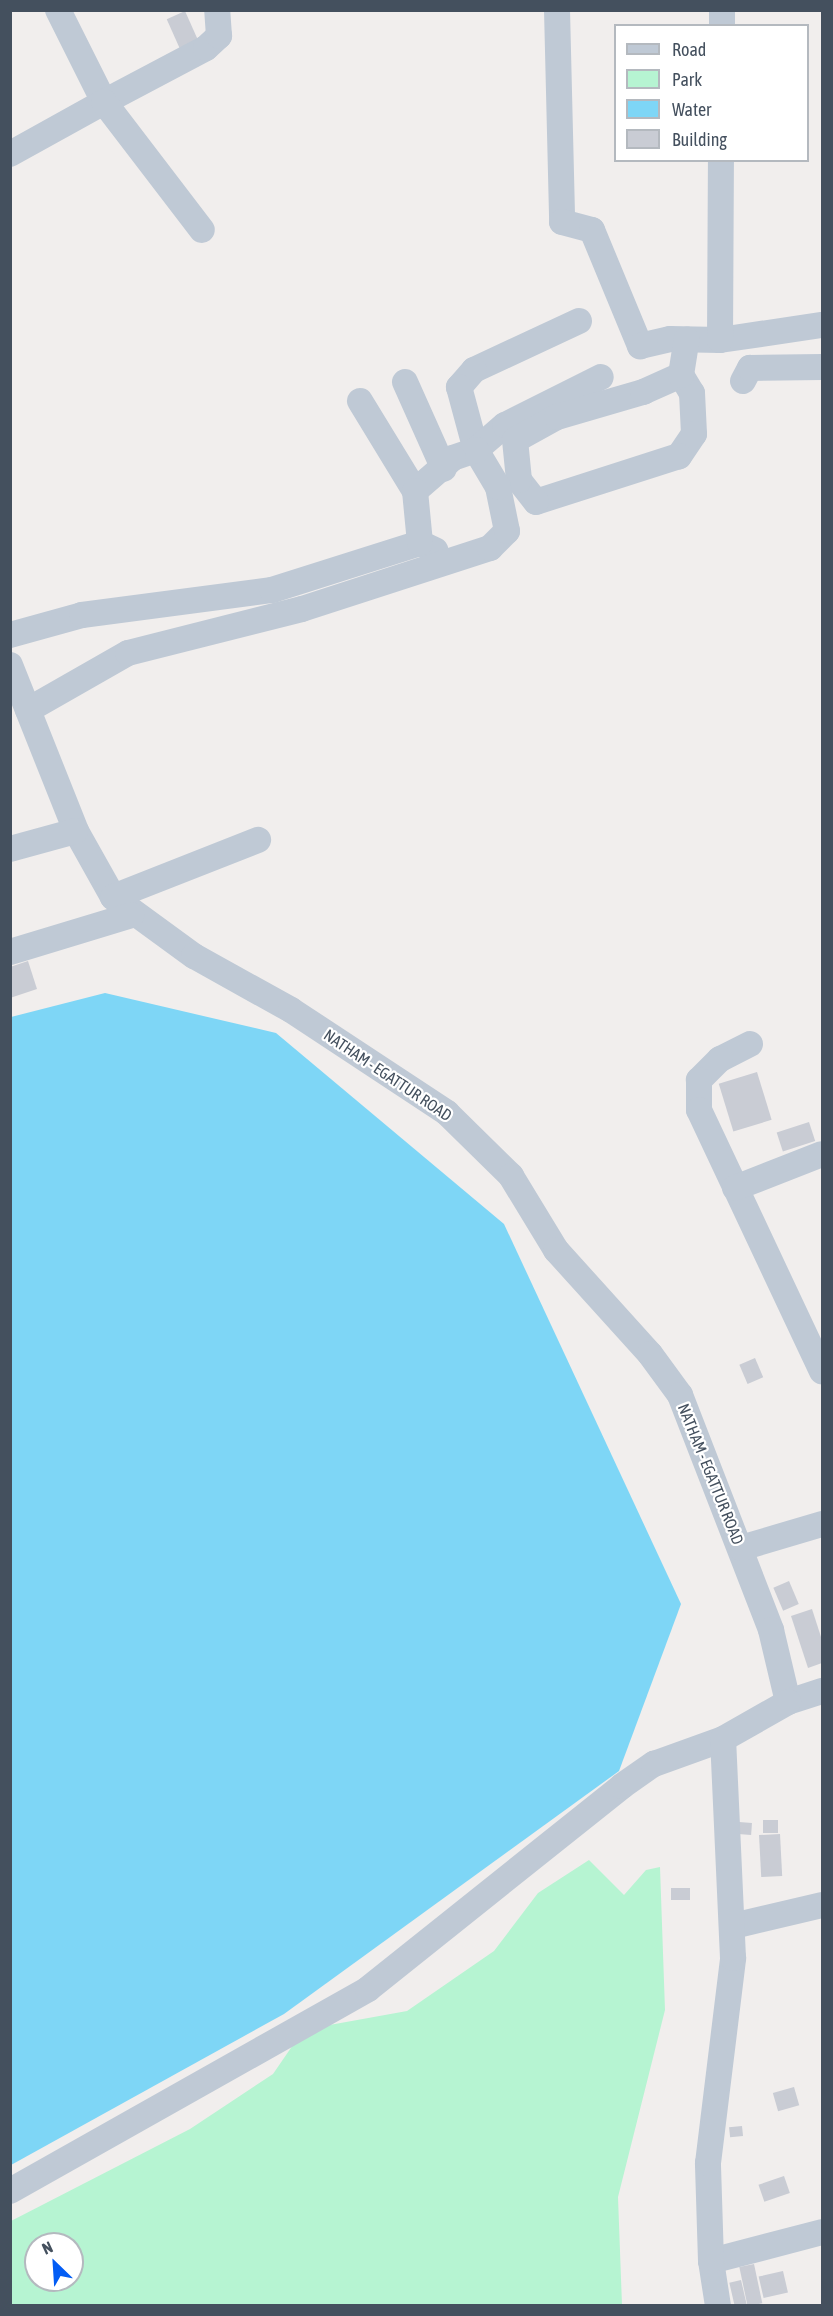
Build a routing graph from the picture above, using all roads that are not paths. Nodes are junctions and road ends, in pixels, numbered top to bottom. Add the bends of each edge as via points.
1 (58, 10) edge
2 (217, 10) edge
3 (557, 10) edge
4 (104, 102) junction
5 (10, 154) edge
6 (721, 162) edge
7 (202, 230) dead end
8 (579, 321) dead end
9 (822, 325) edge
10 (687, 339) junction
11 (720, 340) junction
12 (822, 367) edge
13 (681, 375) junction
14 (602, 377) dead end
15 (743, 381) dead end
16 (405, 382) dead end
17 (360, 401) dead end
18 (476, 450) junction
19 (444, 470) junction
20 (415, 491) junction
21 (420, 543) junction
22 (455, 559) junction
23 (10, 635) edge
24 (10, 665) edge
25 (28, 710) junction
26 (76, 831) junction
27 (258, 840) dead end
28 (10, 849) edge
29 (113, 897) junction
30 (132, 915) junction
31 (10, 952) edge
32 (750, 1044) dead end
33 (822, 1154) edge
34 (735, 1188) junction
35 (822, 1371) edge
36 (822, 1524) edge
37 (741, 1548) junction
38 (822, 1691) edge
39 (788, 1702) junction
40 (723, 1739) junction
41 (822, 1905) edge
42 (733, 1926) junction
43 (10, 2192) edge
44 (822, 2232) edge
45 (711, 2261) junction
46 (718, 2306) edge

1 - 4 street
2 - 4 street via 219,36 206,48
3 - 10 street via 562,222 592,230 640,346
4 - 5 street
4 - 7 street
6 - 11 street
8 - 18 street via 474,370 459,387
9 - 11 street
10 - 11 street
10 - 13 street
12 - 15 street via 750,368
13 - 13 street via 643,392 557,417 515,440 519,480 536,502 679,456 694,434 692,393
14 - 18 street via 505,425
16 - 19 street
17 - 20 street
18 - 19 street via 453,458
18 - 22 street via 498,487 507,531 490,548
19 - 20 street
20 - 21 street
21 - 22 street
21 - 23 street via 272,590 82,615
22 - 25 street via 302,609 128,653
24 - 25 street, NATHAM - EGATTUR ROAD
25 - 26 street, NATHAM - EGATTUR ROAD
26 - 28 street
26 - 29 street, NATHAM - EGATTUR ROAD
27 - 29 street
29 - 30 street, NATHAM - EGATTUR ROAD
30 - 31 street
30 - 37 street, NATHAM - EGATTUR ROAD via 194,956 291,1010 447,1113 482,1144 512,1176 556,1250 650,1354 680,1395
32 - 34 street via 720,1059 699,1080 696,1090 699,1110
33 - 34 street
34 - 35 street
36 - 37 street
37 - 39 street, NATHAM - EGATTUR ROAD via 771,1630
38 - 39 street
39 - 40 street
40 - 42 street
40 - 43 street via 654,1764 622,1786 368,1989
41 - 42 street
42 - 45 street via 708,2163
44 - 45 street
45 - 46 street

